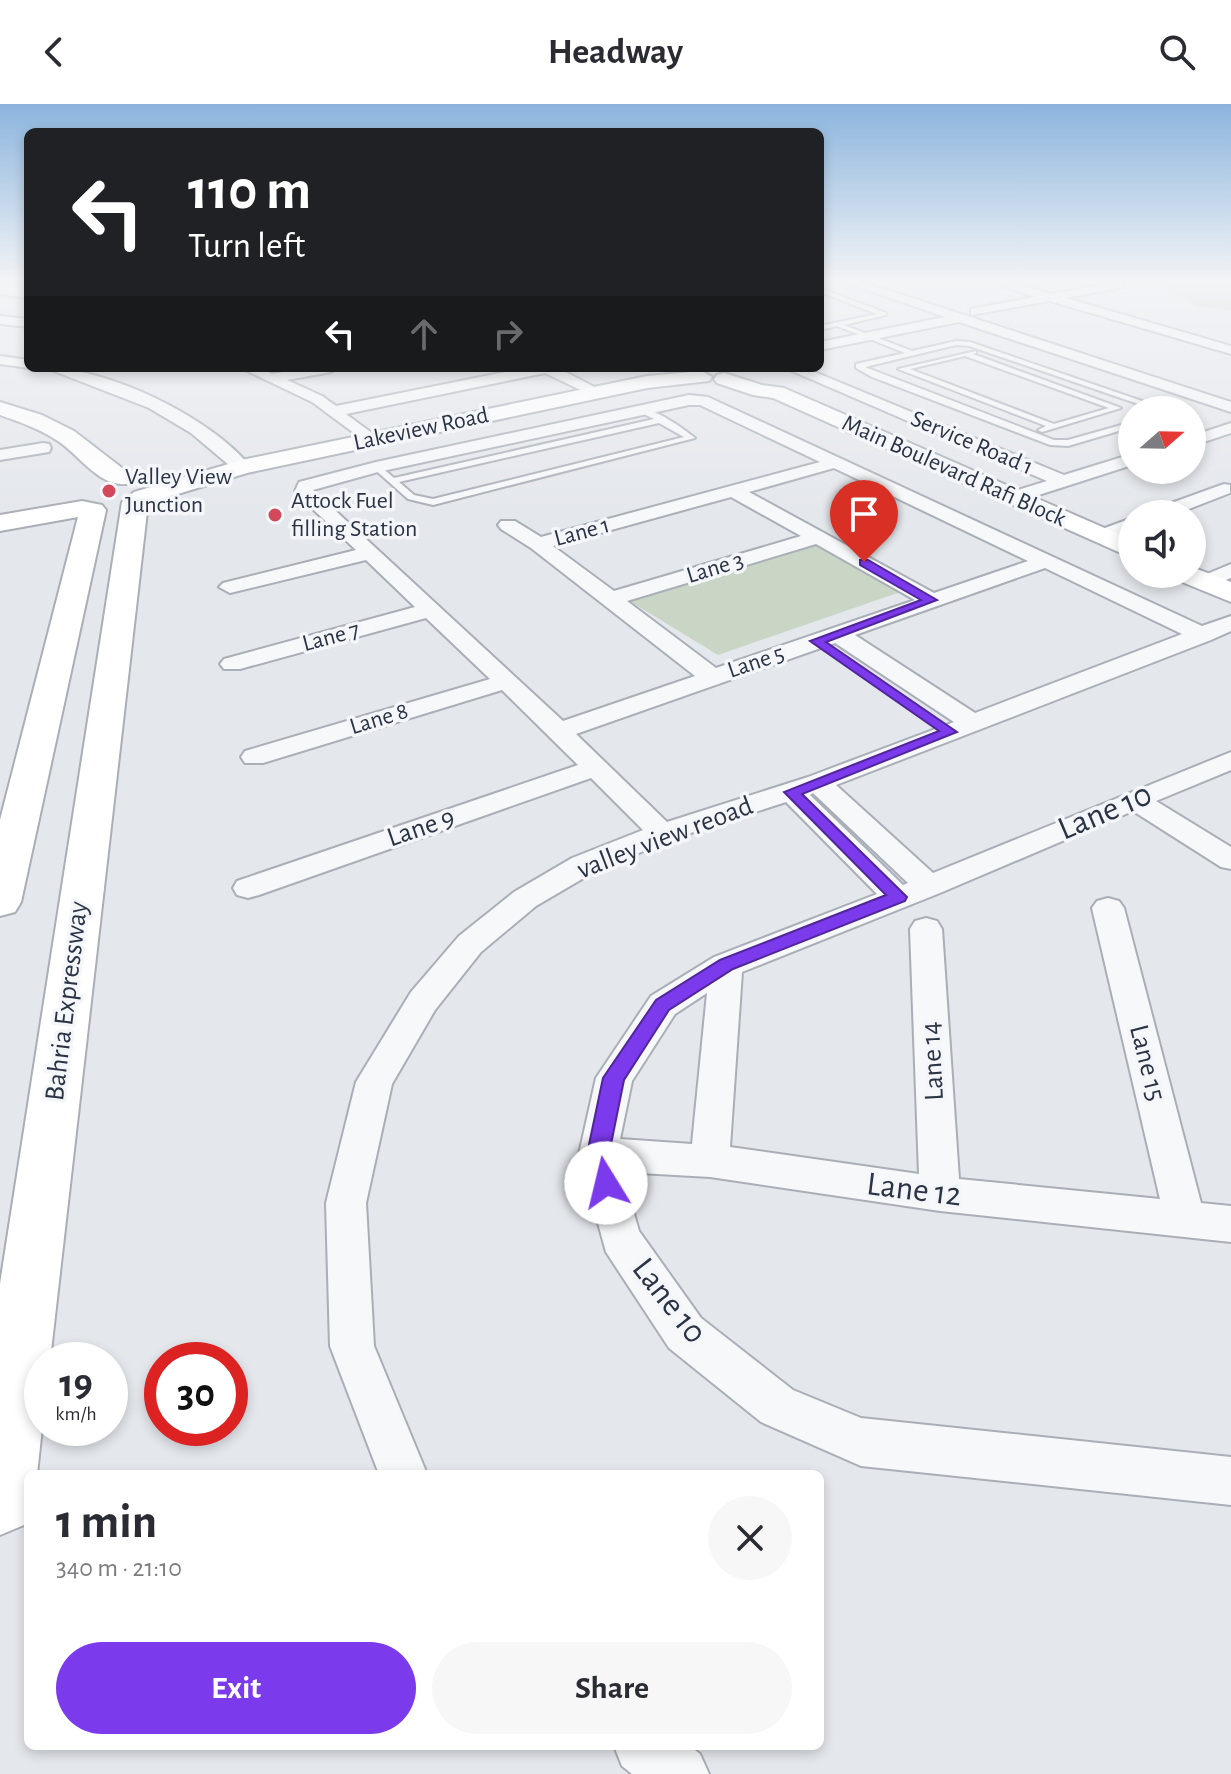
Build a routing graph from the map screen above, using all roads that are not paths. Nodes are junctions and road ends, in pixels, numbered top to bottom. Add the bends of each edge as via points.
1 (885, 359) edge
2 (944, 359) edge
3 (979, 359) edge
4 (1016, 359) edge
5 (1084, 359) edge
6 (1123, 359) edge
7 (0, 360) edge
8 (24, 363) edge
9 (902, 369) junction
10 (67, 372) edge
11 (258, 372) edge
12 (307, 372) edge
13 (527, 372) edge
14 (555, 372) edge
15 (686, 372) edge
16 (694, 372) edge
17 (754, 372) edge
18 (759, 372) edge
19 (802, 372) edge
20 (875, 375) junction
21 (272, 378) junction
22 (724, 379) junction
23 (596, 392) junction
24 (777, 392) junction
25 (1231, 393) edge
26 (1126, 396) edge
27 (561, 400) junction
28 (1231, 407) edge
29 (0, 408) edge
30 (1117, 408) joint
31 (643, 410) junction
32 (335, 411) junction
33 (599, 420) junction
34 (662, 420) junction
35 (0, 424) edge
36 (1053, 426) junction
37 (1118, 428) edge
38 (1231, 428) edge
39 (421, 429) junction
40 (1027, 435) junction
41 (1206, 436) edge
42 (1206, 439) edge
43 (370, 440) junction
44 (1231, 443) edge
45 (454, 451) junction
46 (0, 455) edge
47 (51, 456) joint
48 (838, 462) junction
49 (1118, 463) edge
50 (242, 467) junction
51 (384, 474) junction
52 (1063, 481) junction
53 (1224, 489) dead end
54 (734, 491) junction
55 (112, 495) junction
56 (1014, 497) junction
57 (1195, 500) edge
58 (0, 512) edge
59 (0, 523) edge
60 (508, 525) dead end
61 (1118, 529) edge
62 (1101, 536) junction
63 (819, 537) junction
64 (538, 544) junction
65 (1118, 544) edge
66 (370, 553) junction
67 (1044, 562) junction
68 (1231, 570) edge
69 (1206, 576) edge
70 (1206, 582) edge
71 (230, 587) dead end
72 (1231, 593) edge
73 (611, 599) junction
74 (931, 600) junction
75 (430, 610) junction
76 (1217, 629) edge
77 (827, 638) junction
78 (232, 664) dead end
79 (712, 677) junction
80 (504, 682) junction
81 (961, 727) junction
82 (559, 731) junction
83 (254, 757) dead end
84 (1231, 760) edge
85 (594, 768) junction
86 (804, 788) junction
87 (1134, 800) junction
88 (662, 833) junction
89 (1231, 860) edge
90 (248, 888) dead end
91 (914, 891) junction
92 (0, 902) edge
93 (1108, 908) dead end
94 (926, 929) dead end
95 (726, 965) junction
96 (598, 1154) junction
97 (710, 1161) junction
98 (940, 1194) junction
99 (1185, 1218) junction
100 (1231, 1224) edge
101 (18, 1242) edge
102 (401, 1470) edge
103 (1231, 1481) edge
104 (0, 1501) edge
105 (647, 1750) edge
106 (680, 1774) edge

1 - 20 lane via 859,366
2 - 9 lane
3 - 30 lane
4 - 26 lane
5 - 28 street
6 - 25 street
7 - 8 street
9 - 20 lane
9 - 36 lane
10 - 50 street via 165,407
11 - 21 street
12 - 21 street
13 - 32 street
14 - 23 street
15 - 23 main road, Lakeview Road
16 - 22 main road
17 - 22 main road
18 - 24 main road via 778,387
19 - 52 street, Service Road 1
20 - 40 lane
21 - 32 street
22 - 24 main road
23 - 27 main road, Lakeview Road
24 - 56 main road, Main Boulevard Rafi Block
27 - 33 street
27 - 39 main road, Lakeview Road
29 - 55 main road via 68,437 108,473
30 - 36 lane
31 - 33 street
31 - 34 lane
31 - 48 street via 703,400
32 - 43 street
33 - 45 street
34 - 51 lane
34 - 51 lane via 691,438 433,502 411,497
35 - 47 main road
36 - 40 lane
37 - 40 lane via 1068,443
38 - 41 street
39 - 43 main road, Lakeview Road
39 - 45 street
42 - 44 street
43 - 50 main road, Lakeview Road
45 - 51 street
46 - 47 street
48 - 54 street, Lane 1
48 - 67 street
49 - 52 street, Service Road 1
50 - 55 main road, Lakeview Road
51 - 66 street via 312,483 304,491
52 - 56 street, Service Road 1
53 - 57 street
54 - 63 street
54 - 64 street, Lane 1
55 - 58 main road
55 - 59 main road
55 - 92 main road
55 - 101 main road, Bahria Expressway
56 - 62 main road, Main Boulevard Rafi Block
60 - 64 street
61 - 62 street
62 - 65 main road, Main Boulevard Rafi Block
63 - 73 street, Lane 3
63 - 74 street
64 - 73 street, Lane 1
66 - 71 street
66 - 75 street
67 - 74 street, Lane 5
67 - 76 street
68 - 69 street
70 - 72 main road
73 - 79 street, Lane 1
74 - 77 street, Lane 5
75 - 78 street, Lane 7
75 - 80 street
76 - 81 street, valley view reoad
77 - 79 street, Lane 5
77 - 81 street
79 - 82 street, Lane 5
80 - 82 street
80 - 83 street, Lane 8
81 - 86 street, valley view reoad
82 - 85 street
84 - 87 street, Lane 10
85 - 88 street
85 - 90 street, Lane 9
86 - 88 street, valley view reoad
86 - 91 street
87 - 89 street
87 - 91 street, Lane 10
88 - 102 street, valley view reoad via 583,865 537,892 470,944 423,1001 374,1082 346,1203 352,1346
91 - 95 street, Lane 10
93 - 99 street, Lane 15
94 - 98 street, Lane 14
95 - 96 street, Lane 10 via 663,1005 614,1078
95 - 97 street
96 - 97 street, Lane 12
96 - 103 street, Lane 10 via 621,1239 685,1333 777,1406 861,1442
97 - 98 street, Lane 12
98 - 99 street, Lane 12
99 - 100 street, Lane 12
101 - 104 main road, Bahria Expressway
105 - 106 street

